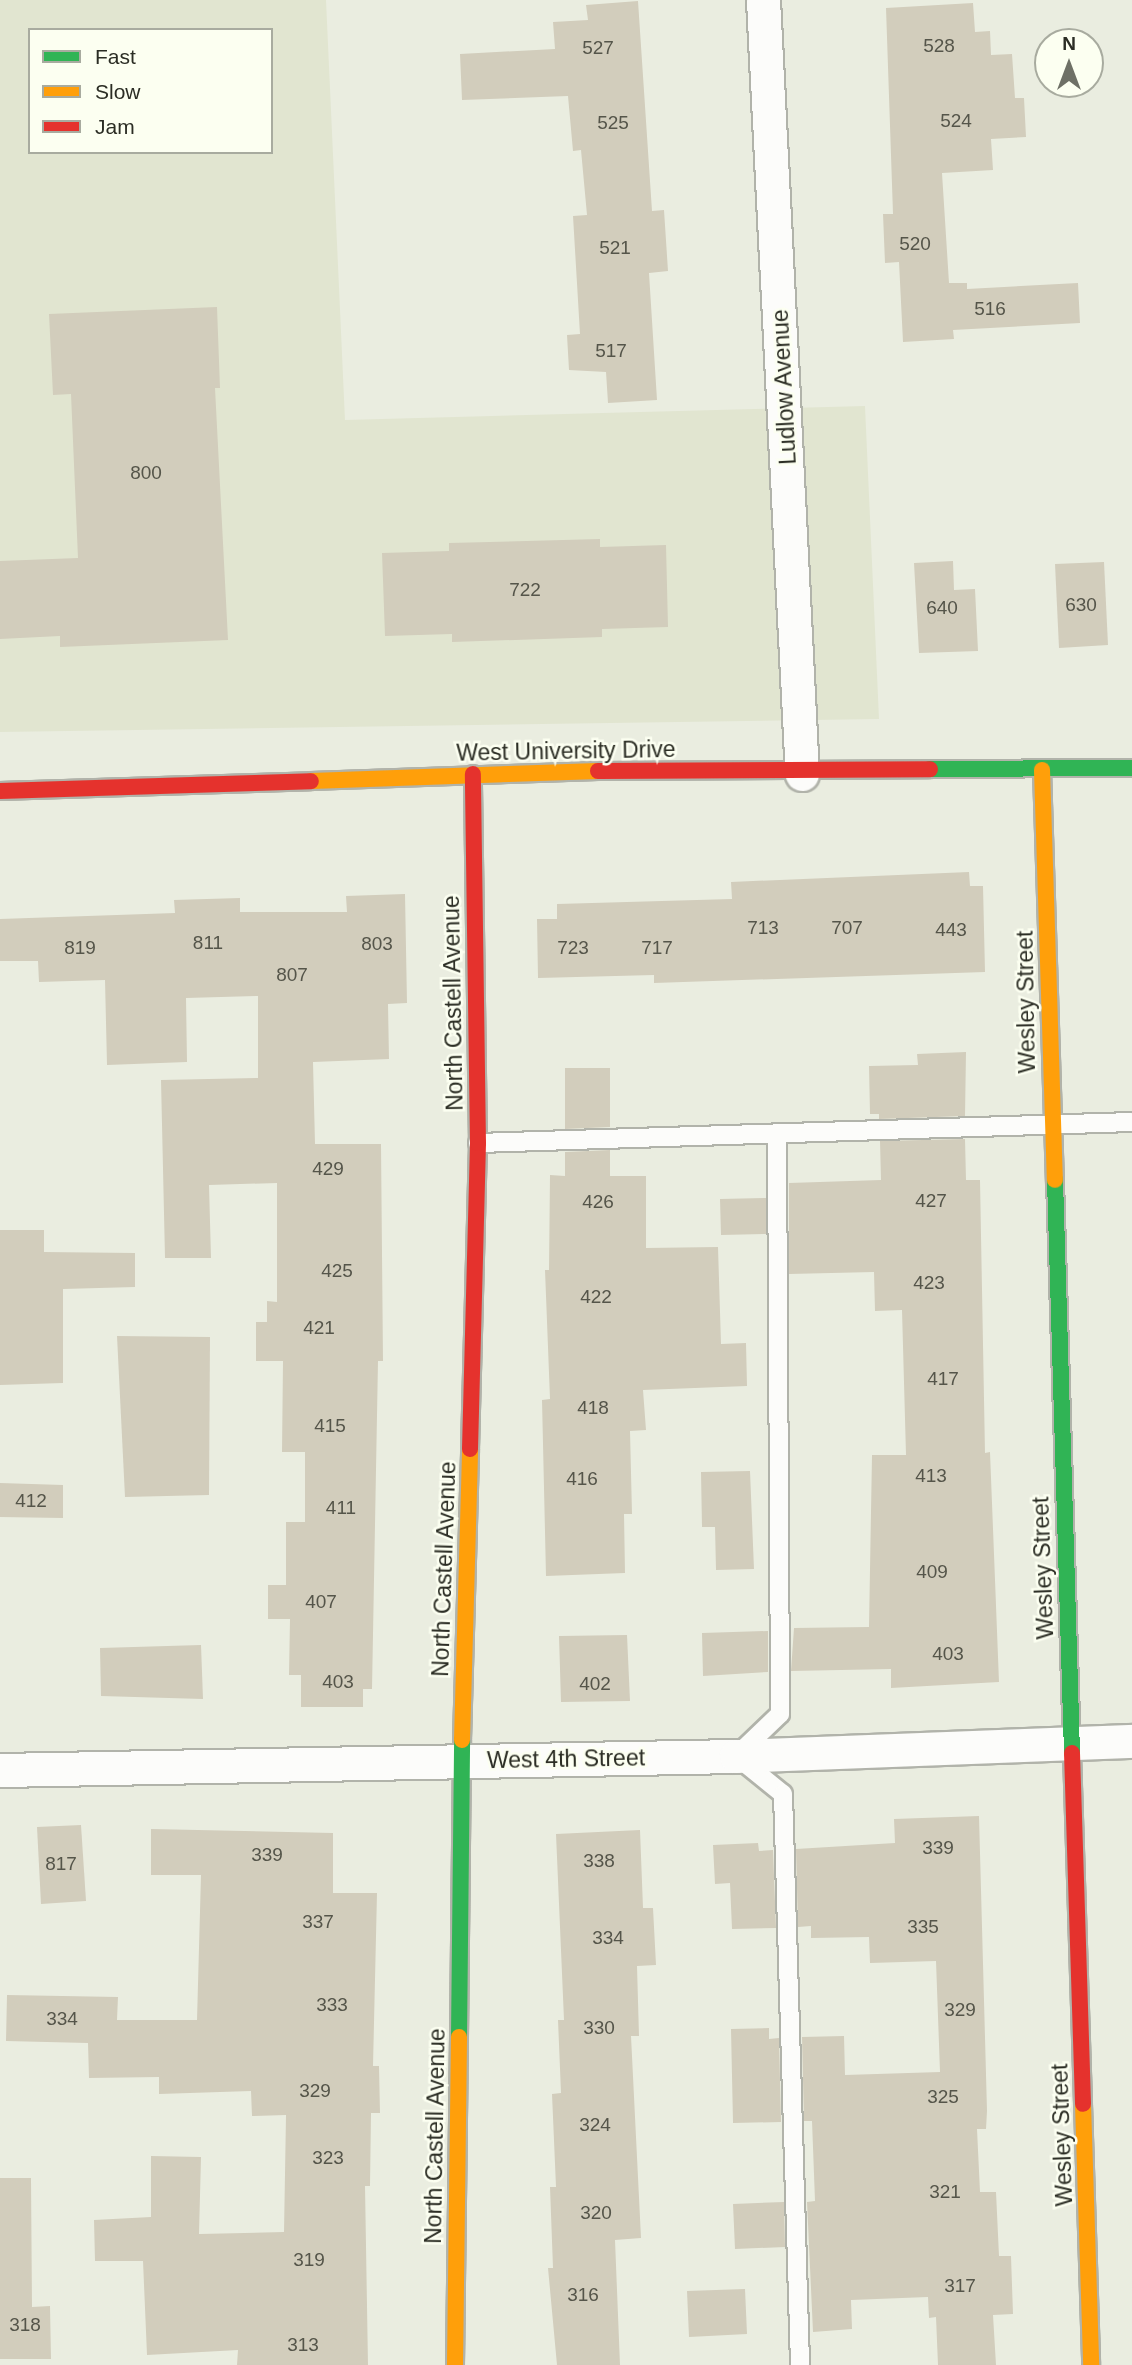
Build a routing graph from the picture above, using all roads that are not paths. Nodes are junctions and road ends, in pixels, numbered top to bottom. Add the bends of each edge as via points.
1 (763, 0) edge
2 (1132, 768) edge
3 (1042, 770) junction
4 (473, 774) junction
5 (802, 774) junction
6 (0, 791) edge
7 (1132, 1122) edge
8 (1052, 1125) junction
9 (777, 1134) junction
10 (478, 1143) junction
11 (1132, 1741) edge
12 (1072, 1743) junction
13 (736, 1756) junction
14 (463, 1760) junction
15 (0, 1770) edge
16 (455, 2365) edge
17 (800, 2365) edge
18 (1091, 2365) edge

1 - 5 street, Ludlow Avenue
2 - 3 street, West University Drive
3 - 5 street, West University Drive
3 - 8 street, Wesley Street
4 - 5 street, West University Drive
4 - 6 street, West University Drive
4 - 10 street, North Castell Avenue
7 - 8 lane
8 - 9 lane
8 - 12 street, Wesley Street
9 - 10 lane
9 - 13 lane via 780,1714
10 - 14 street, North Castell Avenue
11 - 12 street, West 4th Street
12 - 13 street, West 4th Street
12 - 18 street, Wesley Street
13 - 14 street, West 4th Street
13 - 17 lane via 783,1794
14 - 15 street, West 4th Street
14 - 16 street, North Castell Avenue

